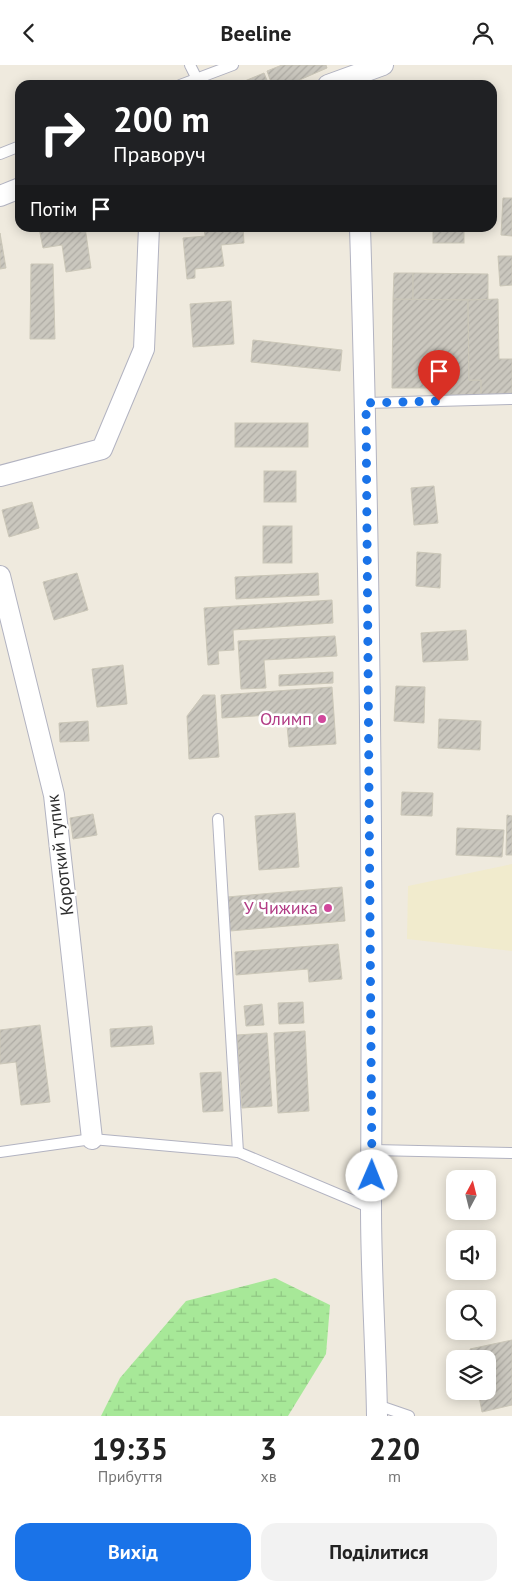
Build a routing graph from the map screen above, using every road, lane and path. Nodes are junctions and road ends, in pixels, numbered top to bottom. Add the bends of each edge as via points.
1 (190, 65) edge
2 (233, 65) edge
3 (383, 65) edge
4 (364, 74) edge
5 (197, 79) junction
6 (194, 80) edge
7 (344, 80) edge
8 (15, 148) edge
9 (0, 154) edge
10 (15, 190) edge
11 (0, 196) edge
12 (149, 232) edge
13 (360, 232) edge
14 (512, 399) edge
15 (366, 403) junction
16 (0, 476) edge
17 (0, 576) edge
18 (218, 819) dead end
19 (92, 1139) junction
20 (372, 1150) junction
21 (0, 1152) edge
22 (238, 1152) junction
23 (512, 1153) edge
24 (371, 1208) junction
25 (377, 1411) edge
26 (409, 1416) edge

1 - 5 lane
2 - 5 lane
3 - 4 street
4 - 7 street
5 - 6 lane
8 - 9 lane
10 - 11 street
12 - 16 street via 144,349 102,449
13 - 15 street
14 - 15 lane
15 - 20 street
17 - 19 street, Короткий тупик via 54,795
18 - 22 lane
19 - 21 lane
19 - 22 lane
20 - 23 lane
20 - 24 street
22 - 24 lane
24 - 25 street
25 - 26 lane

